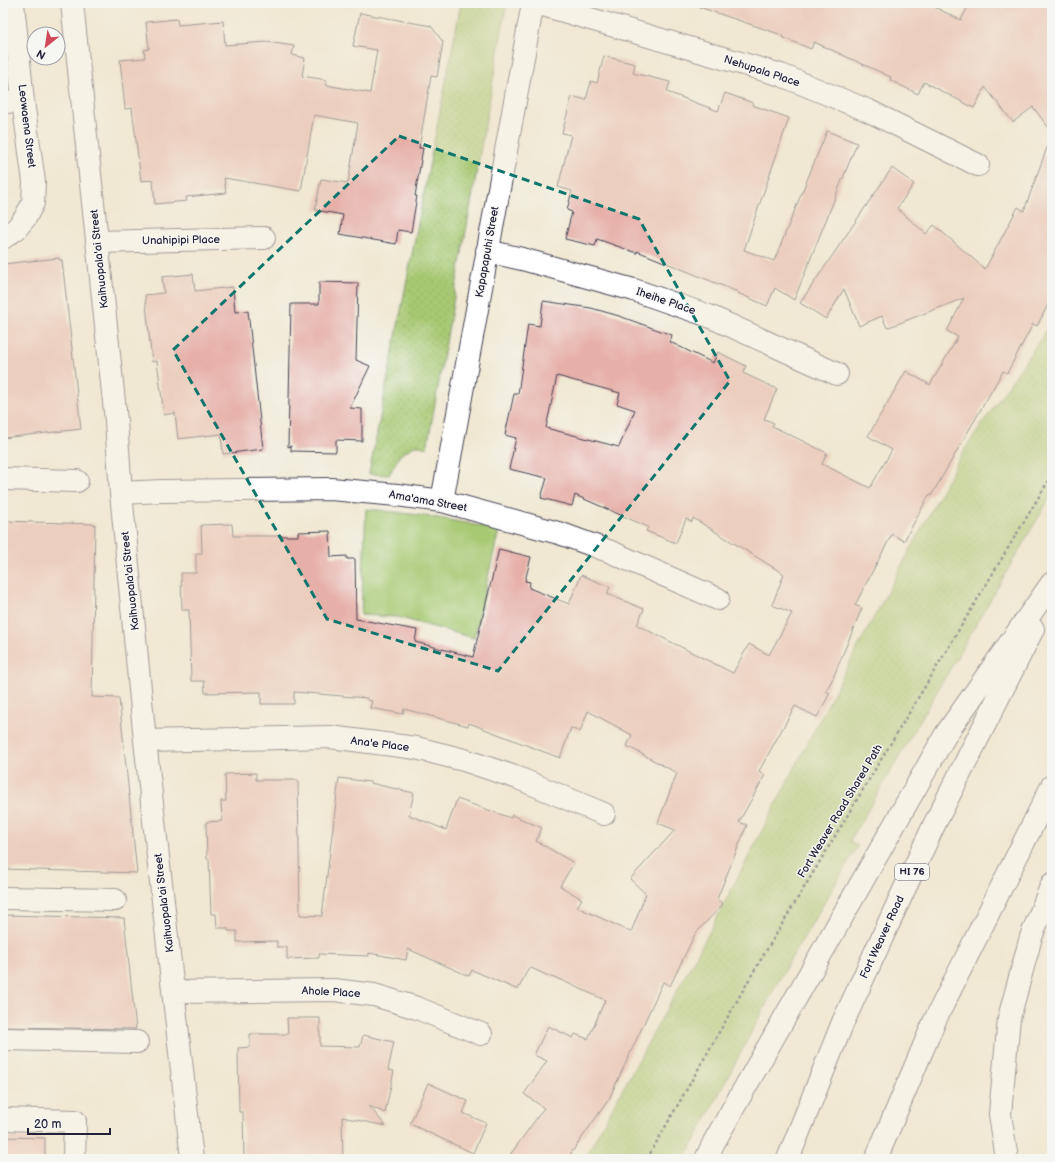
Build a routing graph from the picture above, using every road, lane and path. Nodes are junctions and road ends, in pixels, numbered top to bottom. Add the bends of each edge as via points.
1 (13, 3) edge
2 (72, 3) edge
3 (532, 3) edge
4 (536, 3) edge
5 (13, 101) edge
6 (978, 165) dead end
7 (3, 238) edge
8 (264, 238) dead end
9 (97, 242) junction
10 (487, 251) junction
11 (837, 374) dead end
12 (1052, 474) edge
13 (3, 480) edge
14 (78, 481) dead end
15 (121, 493) junction
16 (442, 501) junction
17 (1052, 584) edge
18 (1052, 592) edge
19 (718, 599) dead end
20 (145, 741) junction
21 (1052, 786) edge
22 (604, 814) dead end
23 (1052, 884) edge
24 (3, 898) edge
25 (116, 900) dead end
26 (174, 992) junction
27 (481, 1034) dead end
28 (3, 1039) edge
29 (137, 1042) dead end
30 (3, 1119) edge
31 (74, 1159) edge
32 (192, 1159) edge
33 (647, 1159) edge
34 (706, 1159) edge
35 (788, 1159) edge
36 (876, 1159) edge
37 (1007, 1159) edge

1 - 5 main road, Leowaena Street
2 - 9 main road, Kaihuopala'ai Street
3 - 10 main road, Kapapapuhi Street
4 - 6 main road, Nehupala Place via 781,75 869,111
5 - 7 main road, Leowaena Street via 34,182 32,203 25,218 16,229
8 - 9 main road, Unahipipi Place
9 - 15 main road, Kaihuopala'ai Street
10 - 11 main road, Iheihe Place via 634,290 709,316
10 - 16 main road, Kapapapuhi Street
12 - 33 path, Fort Weaver Road Shared Path via 754,971
13 - 14 main road
15 - 16 main road, Ama'ama Street via 330,490 398,494
15 - 20 main road, Kaihuopala'ai Street
16 - 19 main road, Ama'ama Street via 562,534 611,552
17 - 34 main road via 946,734
18 - 35 main road, Fort Weaver Road / HI 76 via 934,825 843,1022
20 - 22 main road, Ana'e Place via 330,737 416,748 464,760 518,778
20 - 26 main road, Kaihuopala'ai Street
21 - 36 main road via 935,1020
23 - 37 main road via 1031,937 1009,1018 1000,1114
24 - 25 main road
26 - 27 main road, Ahole Place via 334,990 374,995 417,1008
26 - 32 main road, Kaihuopala'ai Street
28 - 29 main road
30 - 31 main road via 75,1121

